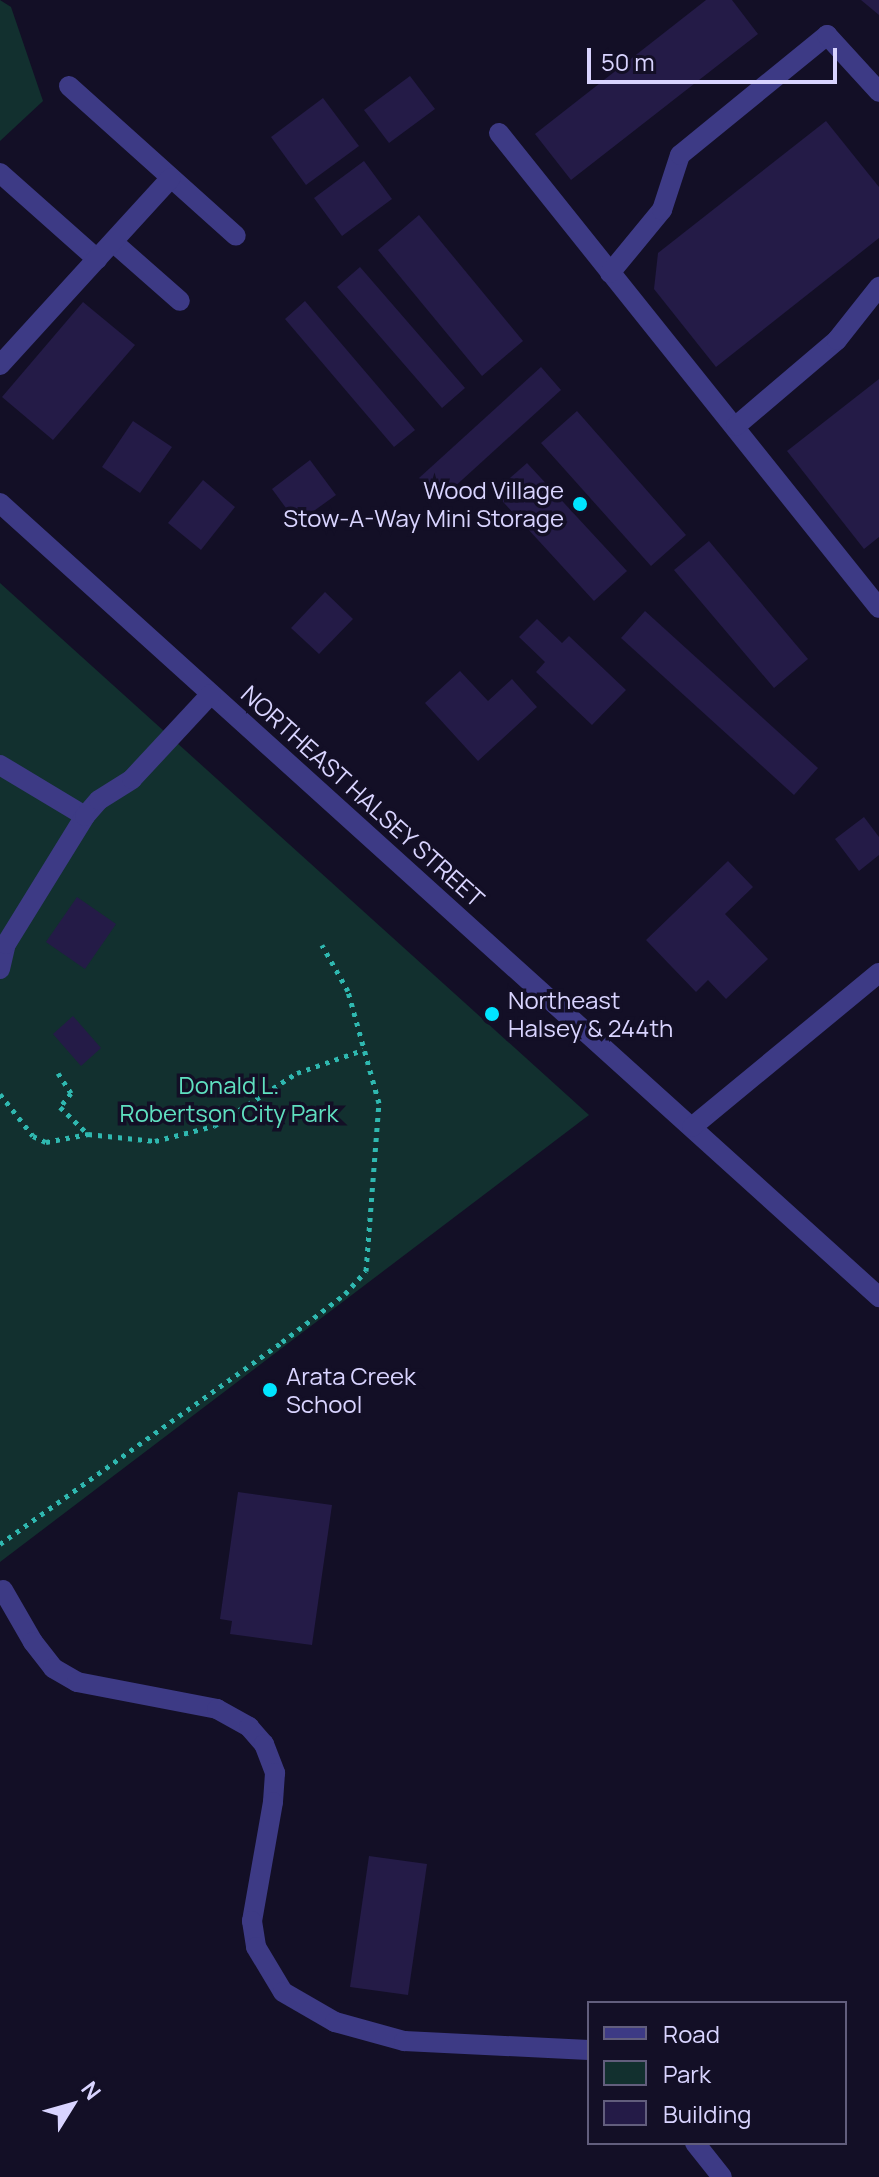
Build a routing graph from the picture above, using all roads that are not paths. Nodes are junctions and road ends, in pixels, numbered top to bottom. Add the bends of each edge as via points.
1 (69, 86) dead end
2 (879, 92) edge
3 (499, 133) dead end
4 (0, 173) edge
5 (171, 178) junction
6 (236, 236) dead end
7 (113, 242) junction
8 (97, 259) junction
9 (610, 273) junction
10 (879, 287) edge
11 (180, 301) dead end
12 (0, 365) edge
13 (736, 426) junction
14 (0, 503) edge
15 (879, 608) edge
16 (211, 694) junction
17 (0, 765) edge
18 (85, 816) junction
19 (0, 969) edge
20 (879, 973) edge
21 (692, 1127) junction
22 (879, 1297) edge
23 (3, 1590) dead end
24 (587, 2050) edge
25 (697, 2145) edge
26 (722, 2177) edge

1 - 5 street
2 - 9 street via 827,35 680,155 662,210
3 - 9 street
4 - 8 street
5 - 6 street
5 - 7 street
7 - 8 street
7 - 11 street
8 - 12 street
9 - 13 street
10 - 13 street via 837,340
13 - 15 street
14 - 16 street, NORTHEAST HALSEY STREET
16 - 18 street via 132,779
16 - 21 street, NORTHEAST HALSEY STREET
17 - 18 street
18 - 19 street via 6,944
20 - 21 street
21 - 22 street, NORTHEAST HALSEY STREET
23 - 24 street via 53,1668 77,1682 217,1709 249,1727 264,1744 275,1773 252,1921 256,1947 283,1992 335,2022 404,2041
25 - 26 street

